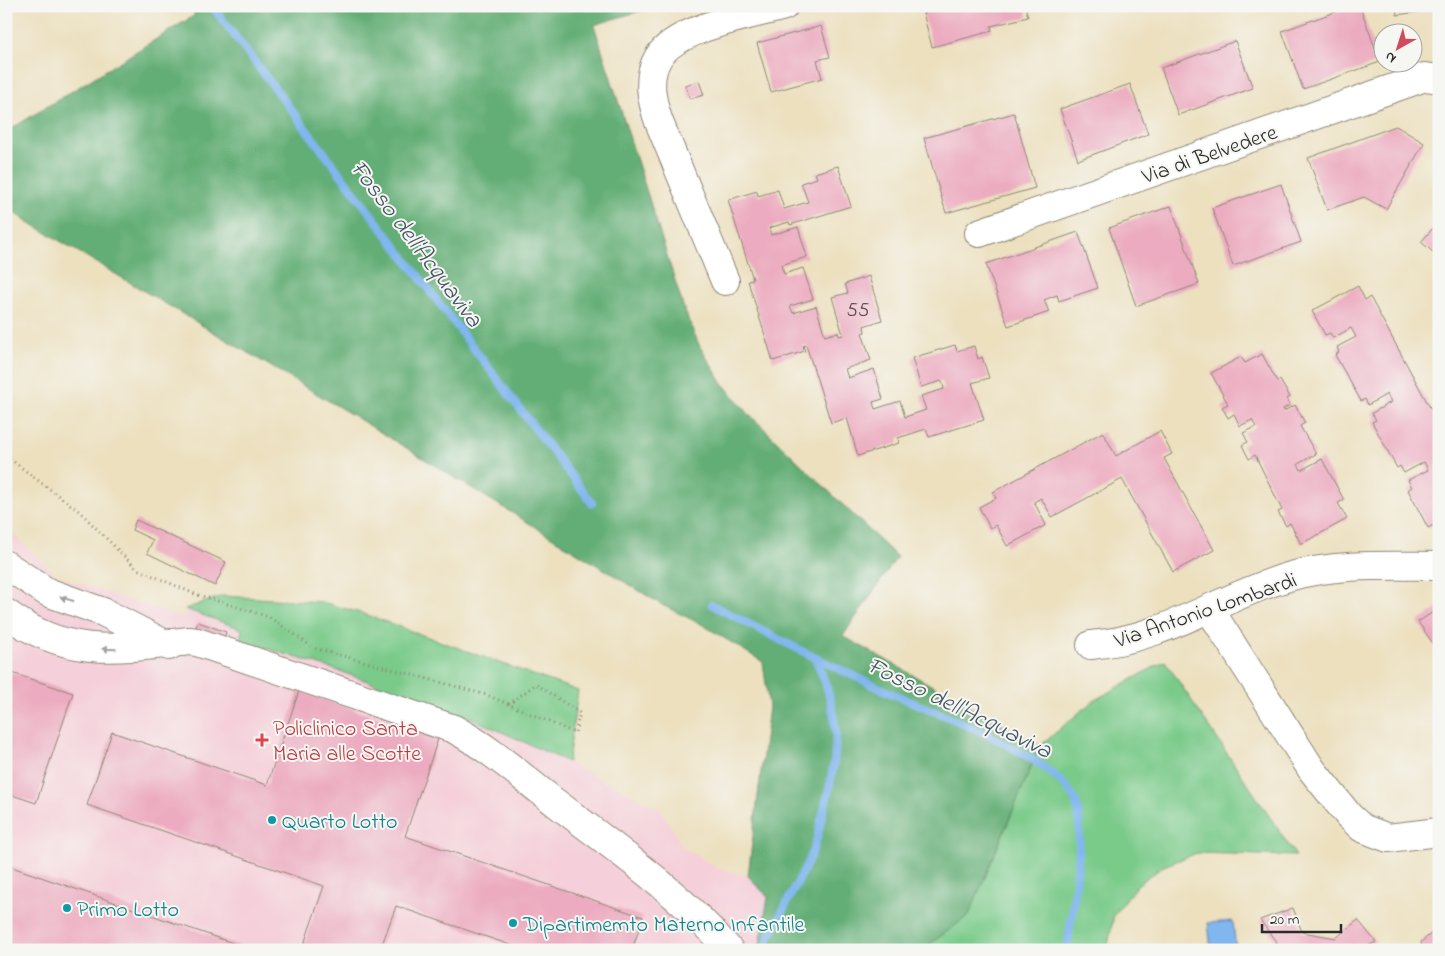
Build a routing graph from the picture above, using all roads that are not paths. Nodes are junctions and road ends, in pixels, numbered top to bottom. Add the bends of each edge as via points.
1 (784, 6) edge
2 (1439, 79) edge
3 (979, 233) dead end
4 (725, 282) dead end
5 (6, 565) edge
6 (1439, 566) edge
7 (1210, 610) junction
8 (6, 613) edge
9 (162, 644) junction
10 (1092, 645) dead end
11 (1439, 832) edge
12 (717, 950) edge
13 (729, 950) edge

1 - 4 street via 685,36 664,50 654,68 652,96 659,122
2 - 3 street, Via di Belvedere via 1425,77
9 -> 5 street via 103,612 47,592
6 - 7 street, Via Antonio Lombardi via 1351,568 1290,577
7 - 10 street, Via Antonio Lombardi via 1149,634
7 - 11 street via 1312,770 1349,816 1362,828 1388,838
9 -> 8 street via 108,649 74,644 34,630
9 - 12 street via 460,744 652,891
9 - 13 street via 197,642 454,729 488,751 666,886

